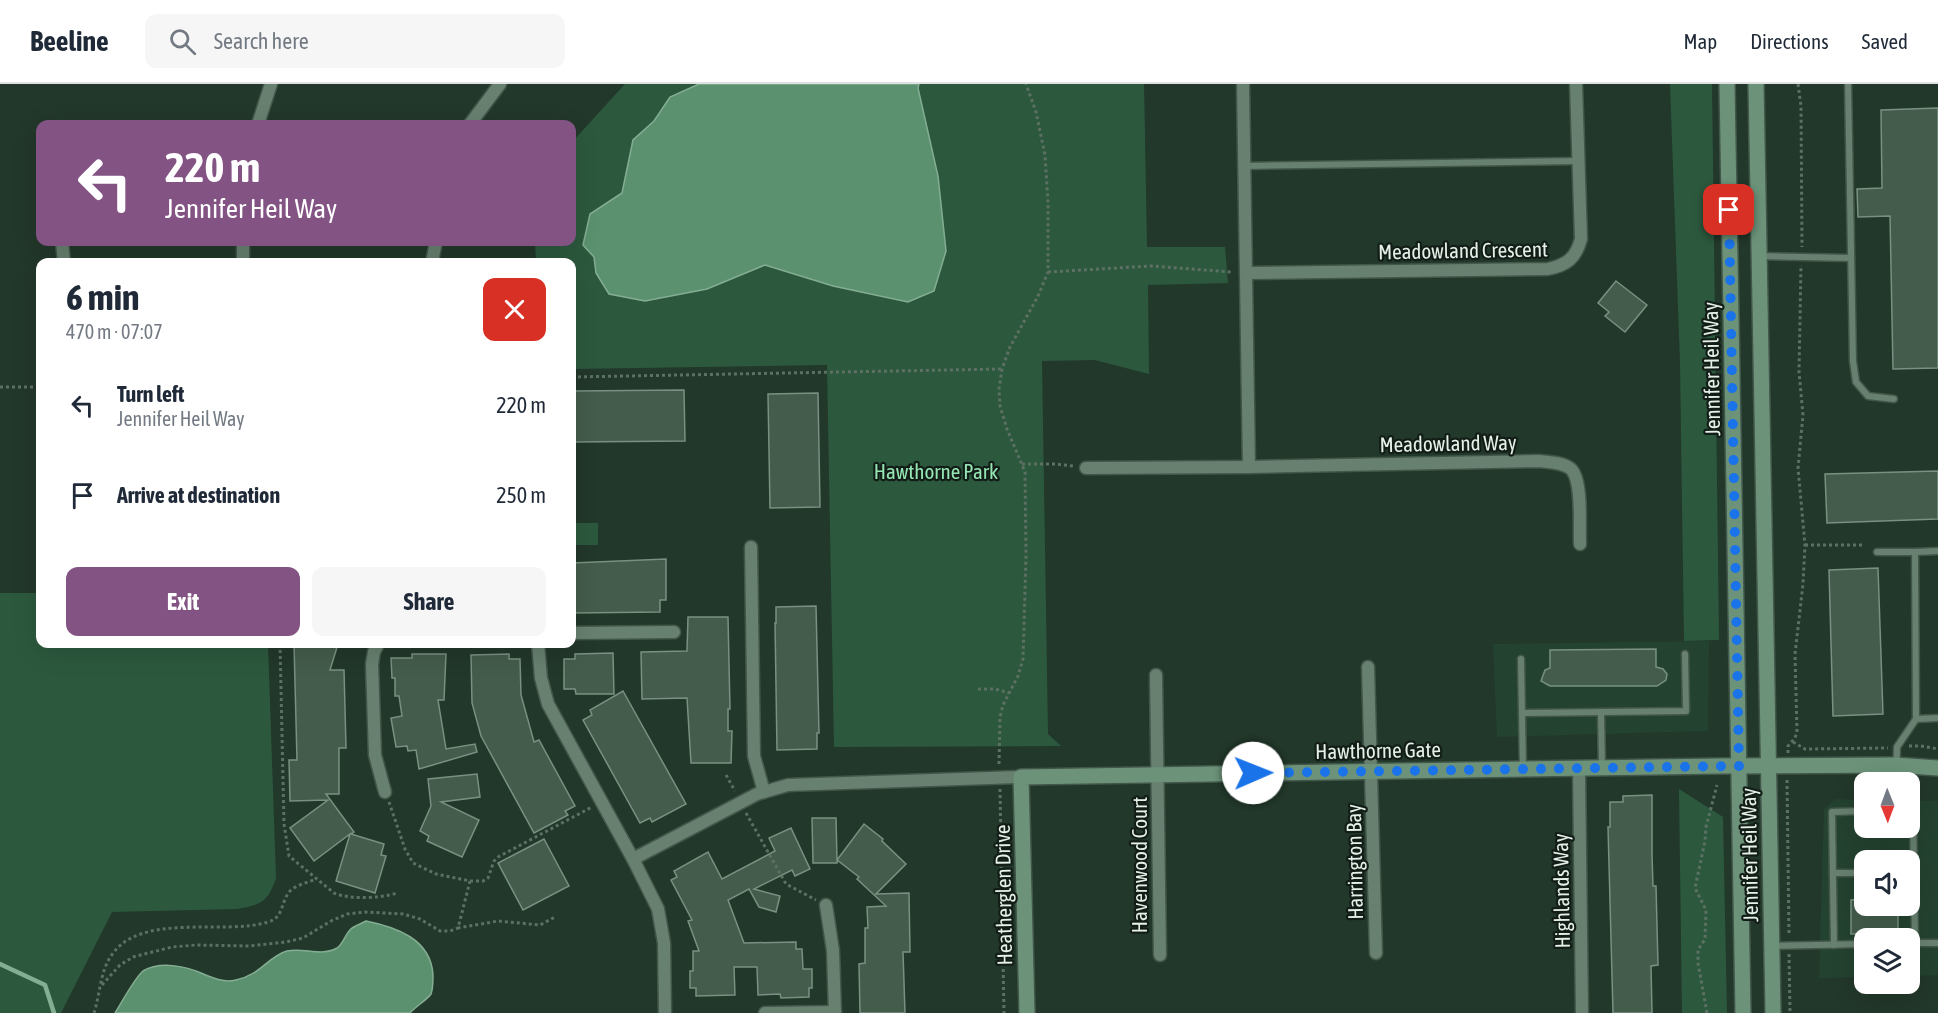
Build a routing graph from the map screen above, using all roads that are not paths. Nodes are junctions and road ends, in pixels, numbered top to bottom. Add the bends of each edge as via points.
1 (272, 84) edge
2 (500, 84) edge
3 (1243, 84) edge
4 (1576, 84) edge
5 (1727, 84) edge
6 (1756, 84) edge
7 (1848, 84) edge
8 (259, 120) edge
9 (473, 120) edge
10 (1579, 161) junction
11 (1244, 166) junction
12 (1758, 256) junction
13 (1851, 258) junction
14 (1246, 273) junction
15 (1894, 399) dead end
16 (1249, 467) junction
17 (1086, 468) road end
18 (1580, 544) dead end
19 (751, 548) dead end
20 (1938, 551) edge
21 (1877, 552) dead end
22 (1915, 552) junction
23 (674, 632) dead end
24 (576, 633) edge
25 (376, 648) edge
26 (538, 648) edge
27 (1684, 654) dead end
28 (1521, 659) dead end
29 (1368, 667) dead end
30 (1156, 675) dead end
31 (1601, 712) junction
32 (1522, 713) junction
33 (1938, 718) edge
34 (1916, 719) junction
35 (1768, 765) junction
36 (1895, 765) junction
37 (1739, 766) junction
38 (1602, 768) junction
39 (1938, 768) edge
40 (1578, 769) junction
41 (1523, 770) junction
42 (1372, 771) junction
43 (1895, 772) edge
44 (1158, 775) junction
45 (1021, 777) junction
46 (385, 792) road end
47 (764, 792) junction
48 (1854, 811) edge
49 (633, 859) junction
50 (1833, 873) junction
51 (1854, 873) edge
52 (826, 905) road end
53 (1920, 943) edge
54 (1938, 943) edge
55 (1854, 944) edge
56 (1834, 945) junction
57 (1771, 946) junction
58 (1376, 952) dead end
59 (1160, 955) dead end
60 (835, 1012) edge
61 (665, 1013) edge
62 (765, 1013) edge
63 (1027, 1013) edge
64 (1582, 1013) edge
65 (1743, 1013) edge
66 (1773, 1013) edge

1 - 8 street
2 - 9 street
3 - 11 street
4 - 10 street, Meadowland Crescent
5 - 37 main road, Jennifer Heil Way
6 - 12 main road, Jennifer Heil Way
7 - 13 lane
10 - 11 lane
10 - 14 street, Meadowland Crescent via 1581,239 1572,259 1562,266
11 - 14 street
12 - 13 lane
12 - 35 main road, Jennifer Heil Way
13 - 15 lane via 1856,382 1868,396
14 - 16 street
16 - 17 street, Meadowland Way
16 - 18 street, Meadowland Way via 1557,463 1571,469 1577,481
19 - 47 street via 754,756
20 - 22 lane
21 - 22 lane
22 - 34 lane
23 - 24 street
25 - 46 street via 372,664 375,755
26 - 49 street via 548,704
27 - 31 lane via 1686,711
28 - 32 lane
29 - 42 street, Harrington Bay
30 - 44 street, Havenwood Court
31 - 32 lane
31 - 38 lane
32 - 41 lane
33 - 34 lane
34 - 36 lane via 1897,747
35 - 36 main road, Hawthorne Gate
35 - 37 main road, Hawthorne Gate
35 - 57 main road, Jennifer Heil Way
36 - 39 main road, Hawthorne Gate
36 - 43 lane
37 - 38 main road, Hawthorne Gate
37 - 65 main road, Jennifer Heil Way
38 - 40 main road, Hawthorne Gate
40 - 41 main road, Hawthorne Gate
40 - 64 street, Highlands Way
41 - 42 main road, Hawthorne Gate
42 - 44 main road, Hawthorne Gate
42 - 58 street, Harrington Bay
44 - 45 main road, Hawthorne Gate
44 - 59 street, Havenwood Court
45 - 47 street, Hawthorne Gate via 806,783
45 - 63 main road, Heatherglen Drive
47 - 49 street, Hawthorne Gate
48 - 50 lane via 1832,812
49 - 61 street via 661,920
50 - 51 lane
50 - 56 lane
52 - 60 street via 833,951
53 - 54 lane
55 - 56 lane
56 - 57 lane
57 - 66 main road, Jennifer Heil Way
60 - 62 street

